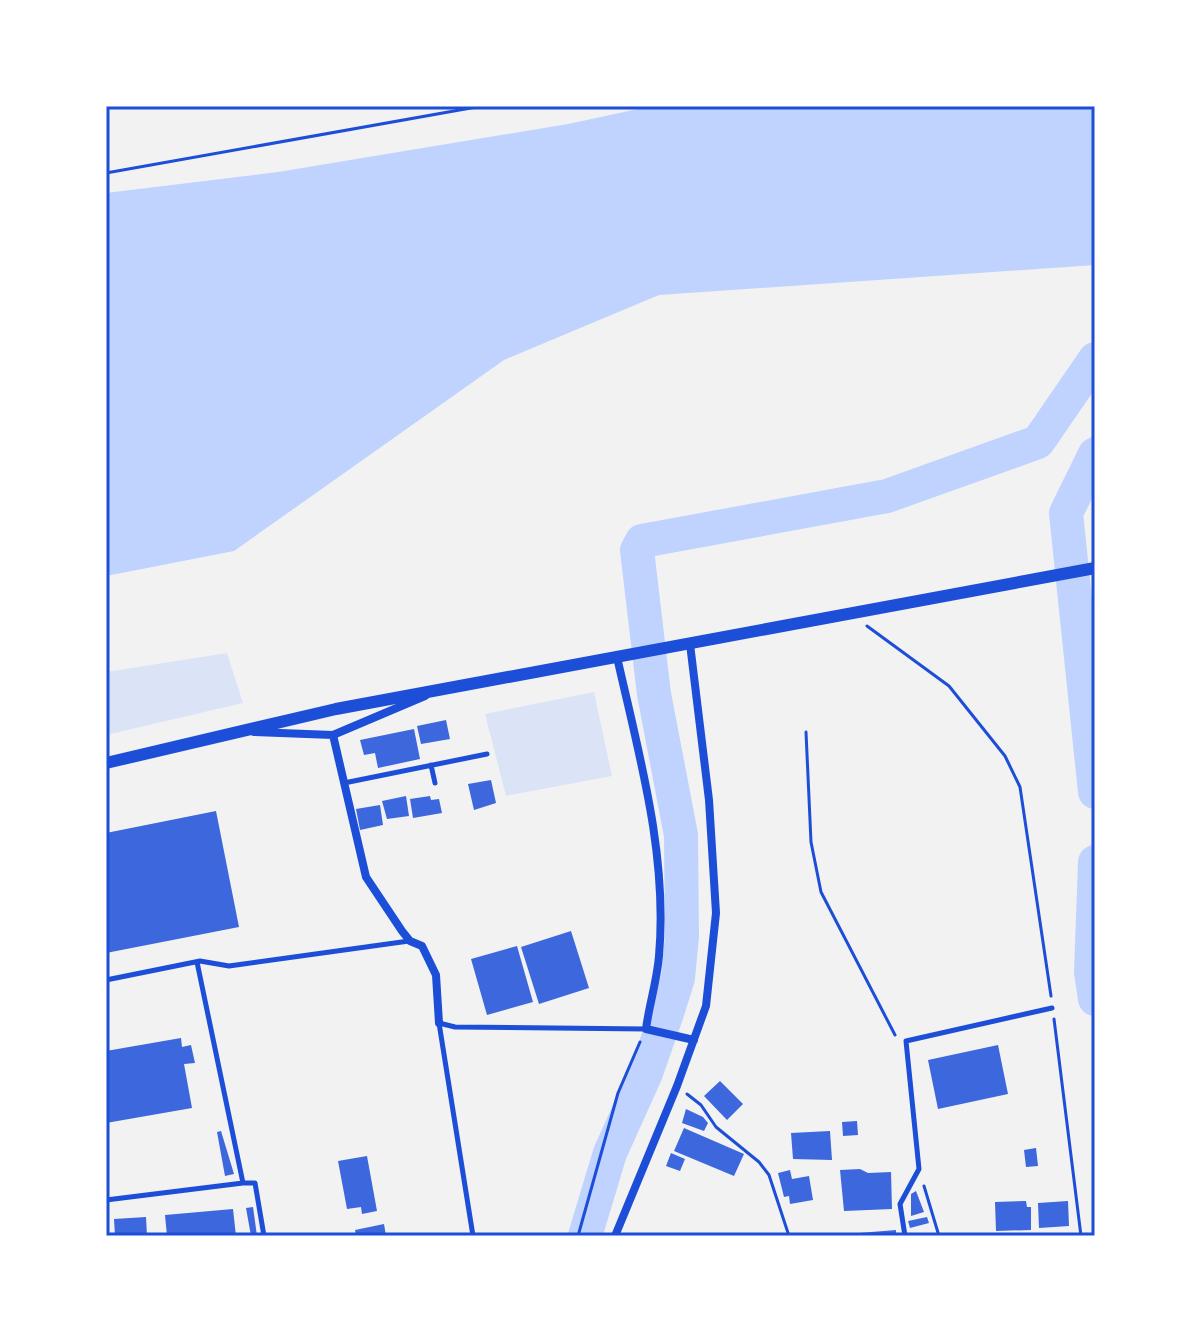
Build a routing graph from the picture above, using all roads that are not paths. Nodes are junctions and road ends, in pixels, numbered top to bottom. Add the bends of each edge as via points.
1 (1095, 568) edge
2 (690, 644) junction
3 (617, 657) junction
4 (439, 690) junction
5 (241, 731) junction
6 (333, 735) junction
7 (487, 754) dead end
8 (106, 763) edge
9 (431, 765) junction
10 (344, 783) junction
11 (435, 783) dead end
12 (410, 941) junction
13 (197, 962) junction
14 (106, 980) edge
15 (1052, 1008) road end
16 (439, 1023) junction
17 (646, 1029) junction
18 (694, 1040) junction
19 (243, 1183) junction
20 (106, 1200) edge
21 (264, 1236) edge
22 (473, 1236) edge
23 (615, 1236) edge
24 (905, 1236) edge

1 - 2 street
2 - 3 street
2 - 18 street via 716,913 706,1006
3 - 4 street
3 - 17 street via 652,815 658,872 659,957
4 - 5 street
4 - 6 street
5 - 6 street
5 - 8 street
6 - 10 street
7 - 9 lane
9 - 10 lane
9 - 11 lane
10 - 12 street via 366,877
12 - 13 lane via 238,965
12 - 16 street via 422,946 436,975
13 - 14 lane
13 - 19 lane
15 - 24 lane via 906,1041 919,1169 900,1204
16 - 17 lane
16 - 22 lane
17 - 18 street
18 - 23 street
19 - 20 lane
19 - 21 lane via 255,1183

